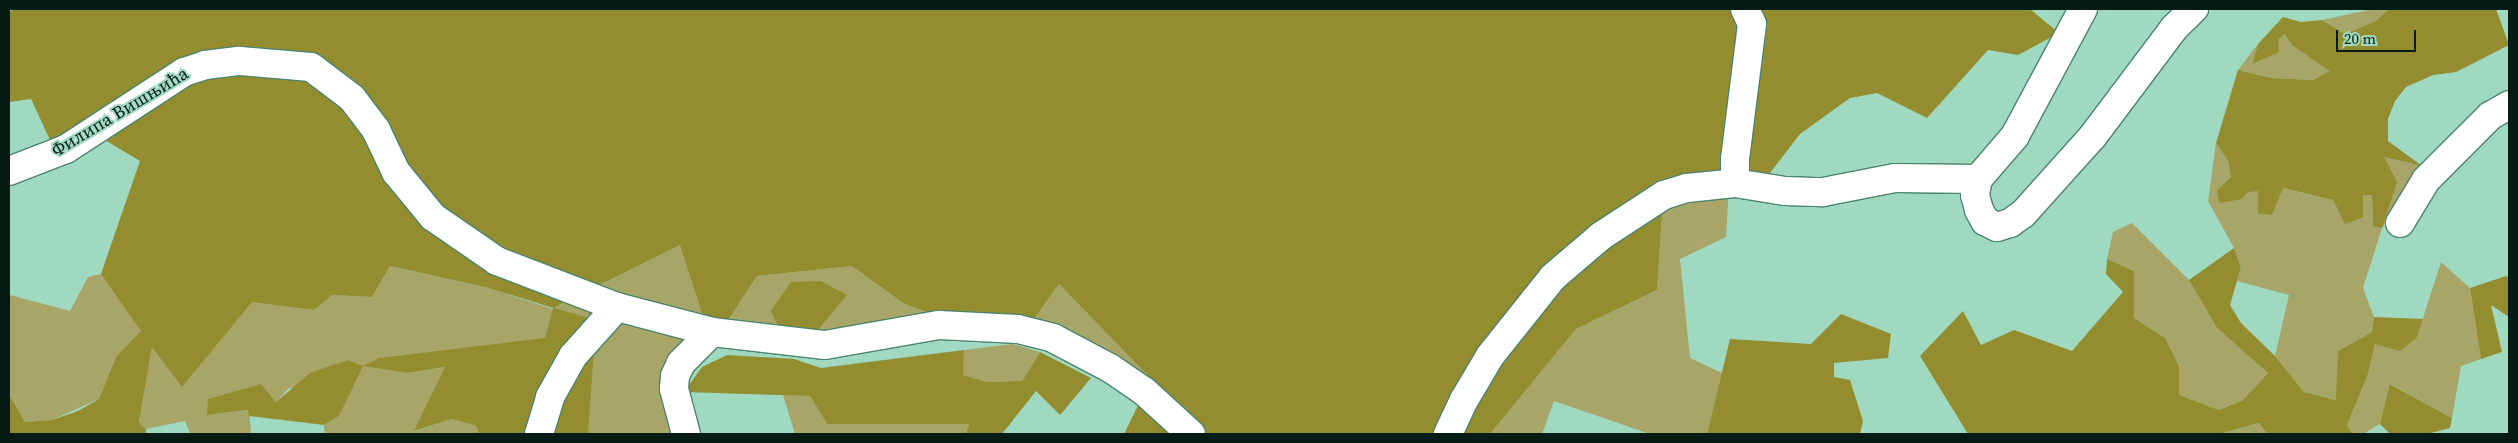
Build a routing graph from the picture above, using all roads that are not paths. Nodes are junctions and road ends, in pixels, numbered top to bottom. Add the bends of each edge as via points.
1 (1745, 9) edge
2 (2083, 9) edge
3 (2194, 9) edge
4 (2509, 105) edge
5 (9, 170) edge
6 (1978, 179) junction
7 (1735, 183) junction
8 (2400, 223) dead end
9 (617, 307) junction
10 (712, 332) junction
11 (539, 434) edge
12 (686, 434) edge
13 (1191, 434) edge
14 (1448, 434) edge

1 - 7 street via 1752,24 1735,159
2 - 6 street via 2015,136
3 - 6 street via 2174,28 2094,136 2023,214 2010,223 1997,226 1985,221 1975,195
4 - 8 street via 2490,116 2426,180
5 - 9 street, Филипа Вишњића via 66,149 184,72 240,60 311,67 352,98 376,130 396,172 433,217 497,261
6 - 7 street via 1895,178 1823,192 1785,191
7 - 14 street via 1687,188 1664,195 1601,236 1553,277 1490,356
9 - 10 street, Филипа Вишњића
9 - 11 street via 573,356 550,397
10 - 12 street via 681,363 675,376 674,388
10 - 13 street, Филипа Вишњића via 825,345 939,325 1018,330 1053,338 1110,368 1145,392

